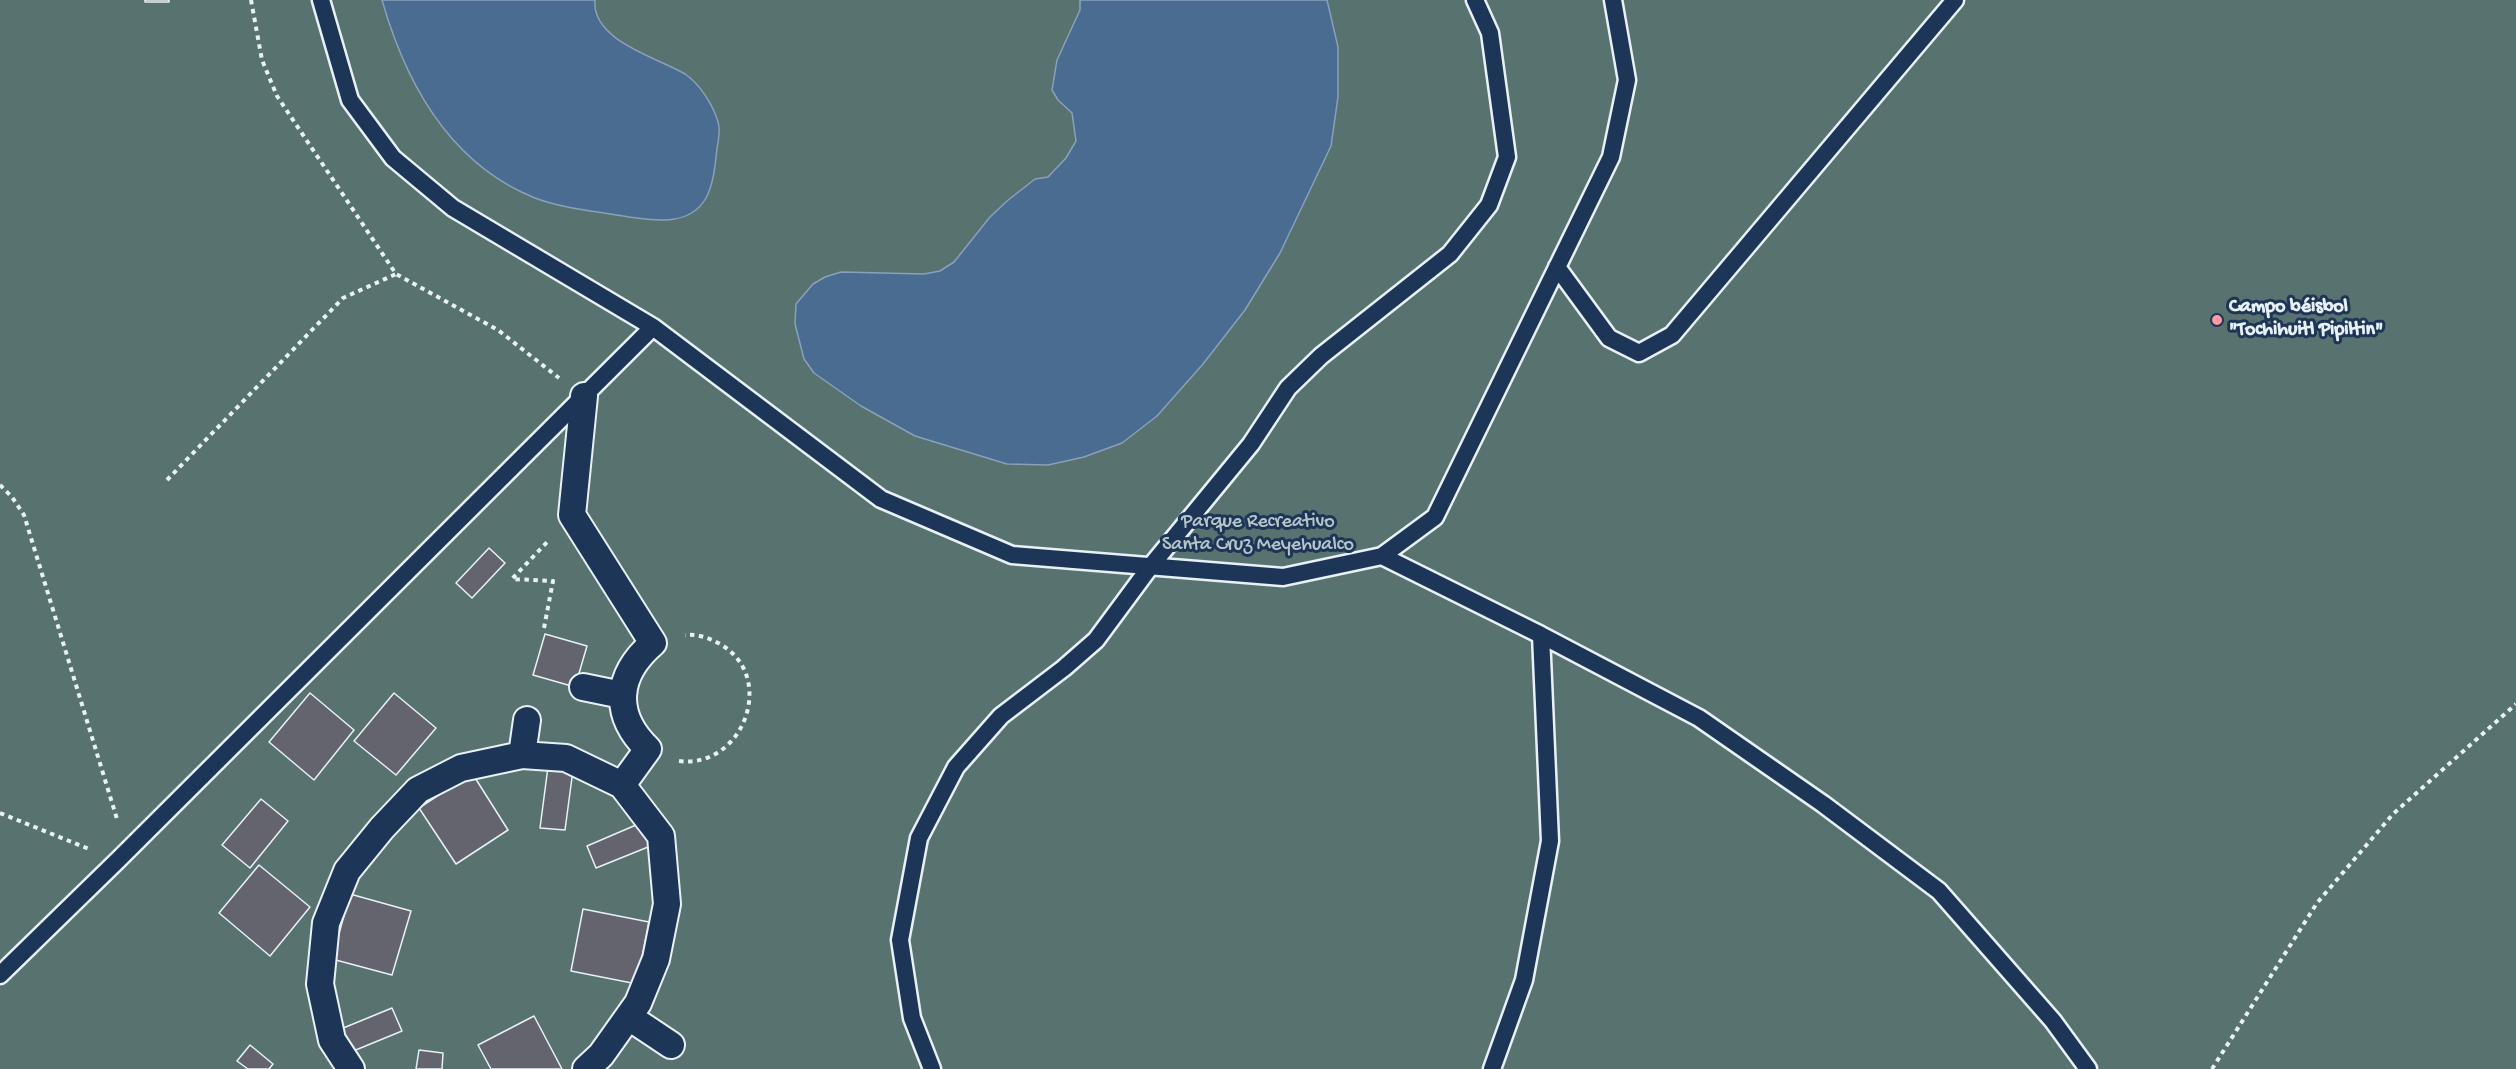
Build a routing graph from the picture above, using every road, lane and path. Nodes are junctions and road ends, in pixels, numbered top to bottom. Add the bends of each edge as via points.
1 (251, 0) edge
2 (321, 0) edge
3 (1475, 0) edge
4 (1613, 0) edge
5 (1955, 0) edge
6 (1557, 267) junction
7 (396, 274) junction
8 (653, 327) junction
9 (584, 396) junction
10 (167, 480) dead end
11 (0, 486) edge
12 (572, 515) junction
13 (1382, 556) junction
14 (1150, 567) junction
15 (544, 628) dead end
16 (1541, 635) junction
17 (652, 643) junction
18 (583, 687) dead end
19 (622, 695) junction
20 (2516, 704) edge
21 (528, 720) dead end
22 (648, 749) junction
23 (522, 756) junction
24 (622, 785) junction
25 (0, 813) edge
26 (122, 856) junction
27 (0, 975) edge
28 (629, 1017) junction
29 (670, 1046) dead end
30 (351, 1069) edge
31 (586, 1069) edge
32 (932, 1069) edge
33 (1492, 1069) edge
34 (2088, 1069) edge
35 (2212, 1069) edge

1 - 7 path via 261,60 277,96
2 - 8 lane via 350,100 393,158 453,208
3 - 14 lane via 1490,33 1507,157 1490,205 1450,254 1321,356 1288,388 1251,444
4 - 6 lane via 1627,80 1611,157
5 - 6 lane via 1672,335 1639,353 1609,339
6 - 13 lane via 1435,517
7 - 9 path via 498,330
7 - 10 path via 343,298
8 - 9 lane
8 - 14 lane via 882,499 1012,555
9 - 12 street
9 - 26 lane
11 - 26 path via 24,515
12 - 15 path via 512,579 553,581
12 - 17 street
13 - 14 lane via 1283,577
13 - 16 lane
14 - 32 lane via 1096,639 1001,716 956,767 919,838 900,940 912,1018
16 - 33 lane via 1550,841 1524,981
16 - 34 lane via 1699,718 1939,891 2053,1021
17 - 19 street via 633,664
17 - 22 path via 670,636 708,637 739,660 750,697 739,734 708,758 688,762 667,759
18 - 19 street
19 - 22 street via 628,726
20 - 35 path via 2393,814 2317,903
21 - 23 street
22 - 24 street
23 - 24 street via 566,758
23 - 30 street via 461,768 418,790 347,871 326,923 320,984 332,1040
24 - 28 street via 662,836 667,904 656,959
25 - 26 path
26 - 27 lane
28 - 29 street
28 - 31 street via 602,1055

